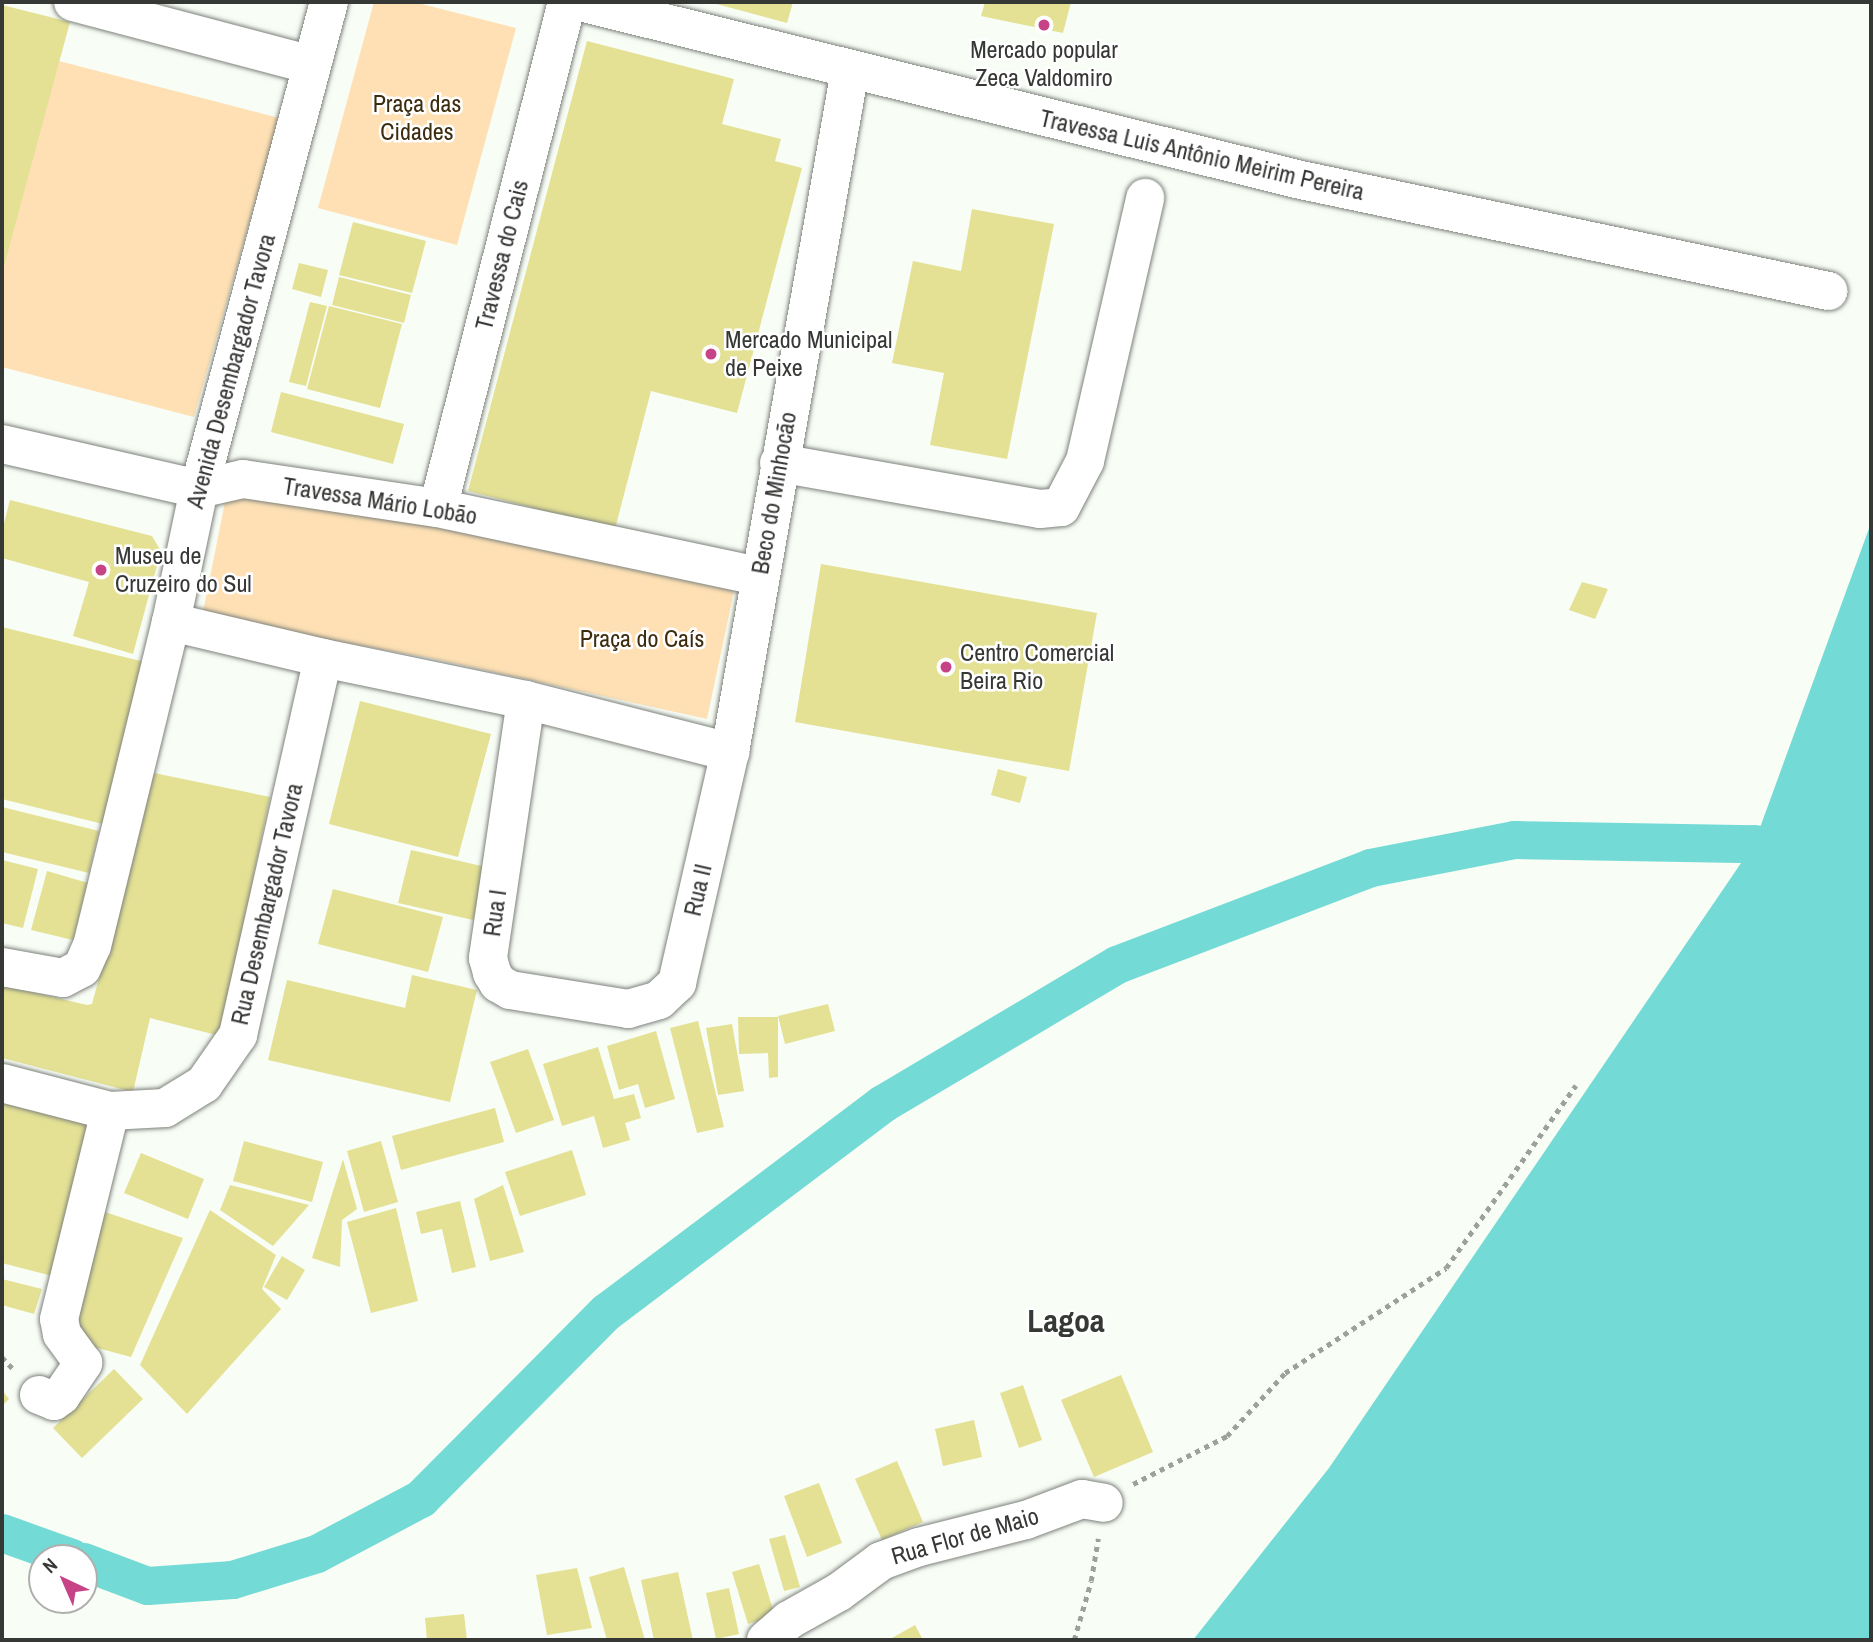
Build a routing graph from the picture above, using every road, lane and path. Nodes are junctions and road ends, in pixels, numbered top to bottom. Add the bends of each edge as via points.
1 (73, 2) edge
2 (329, 2) edge
3 (567, 2) edge
4 (580, 2) edge
5 (312, 65) junction
6 (850, 70) junction
7 (1145, 198) dead end
8 (1828, 292) dead end
9 (2, 444) edge
10 (779, 463) junction
11 (199, 489) junction
12 (438, 508) junction
13 (759, 576) junction
14 (171, 622) junction
15 (323, 658) junction
16 (526, 700) junction
17 (730, 752) junction
18 (2, 967) edge
19 (638, 1008) joint
20 (2, 1083) edge
21 (1576, 1085) dead end
22 (110, 1111) junction
23 (38, 1395) dead end
24 (1104, 1503) junction
25 (766, 1640) edge
26 (1074, 1640) edge

1 - 5 street
2 - 5 street, Avenida Desembargador Tavora
3 - 12 street, Travessa do Cais
4 - 6 street, Travessa Luis Antônio Meirim Pereira
5 - 11 street, Avenida Desembargador Tavora
6 - 8 street, Travessa Luis Antônio Meirim Pereira via 1301,180
6 - 10 street, Beco do Minhocão
7 - 10 street via 1085,461 1061,507 1016,506
9 - 11 street, Travessa Mário Lobão
10 - 13 street, Beco do Minhocão
11 - 12 street, Travessa Mário Lobão via 243,480
11 - 14 street, Avenida Desembargador Tavora
12 - 13 street, Travessa Mário Lobão
13 - 17 street, Beco do Minhocão
14 - 15 street
14 - 18 street, Avenida Desembargador Tavora via 92,946 82,968 63,978
15 - 16 street
15 - 22 street, Rua Desembargador Tavora via 238,1035 204,1084 165,1108
16 - 17 street
16 - 19 street, Rua I via 488,958 492,973 510,990
17 - 19 street, Rua II via 677,983 659,1000
20 - 22 street, Rua Desembargador Tavora
21 - 24 path via 1446,1268 1285,1373 1227,1436 1149,1473
22 - 23 street via 59,1319 62,1334 83,1363 54,1401
24 - 25 street, Rua Flor de Maio via 1082,1499 1026,1520 881,1561
24 - 26 path via 1091,1581

